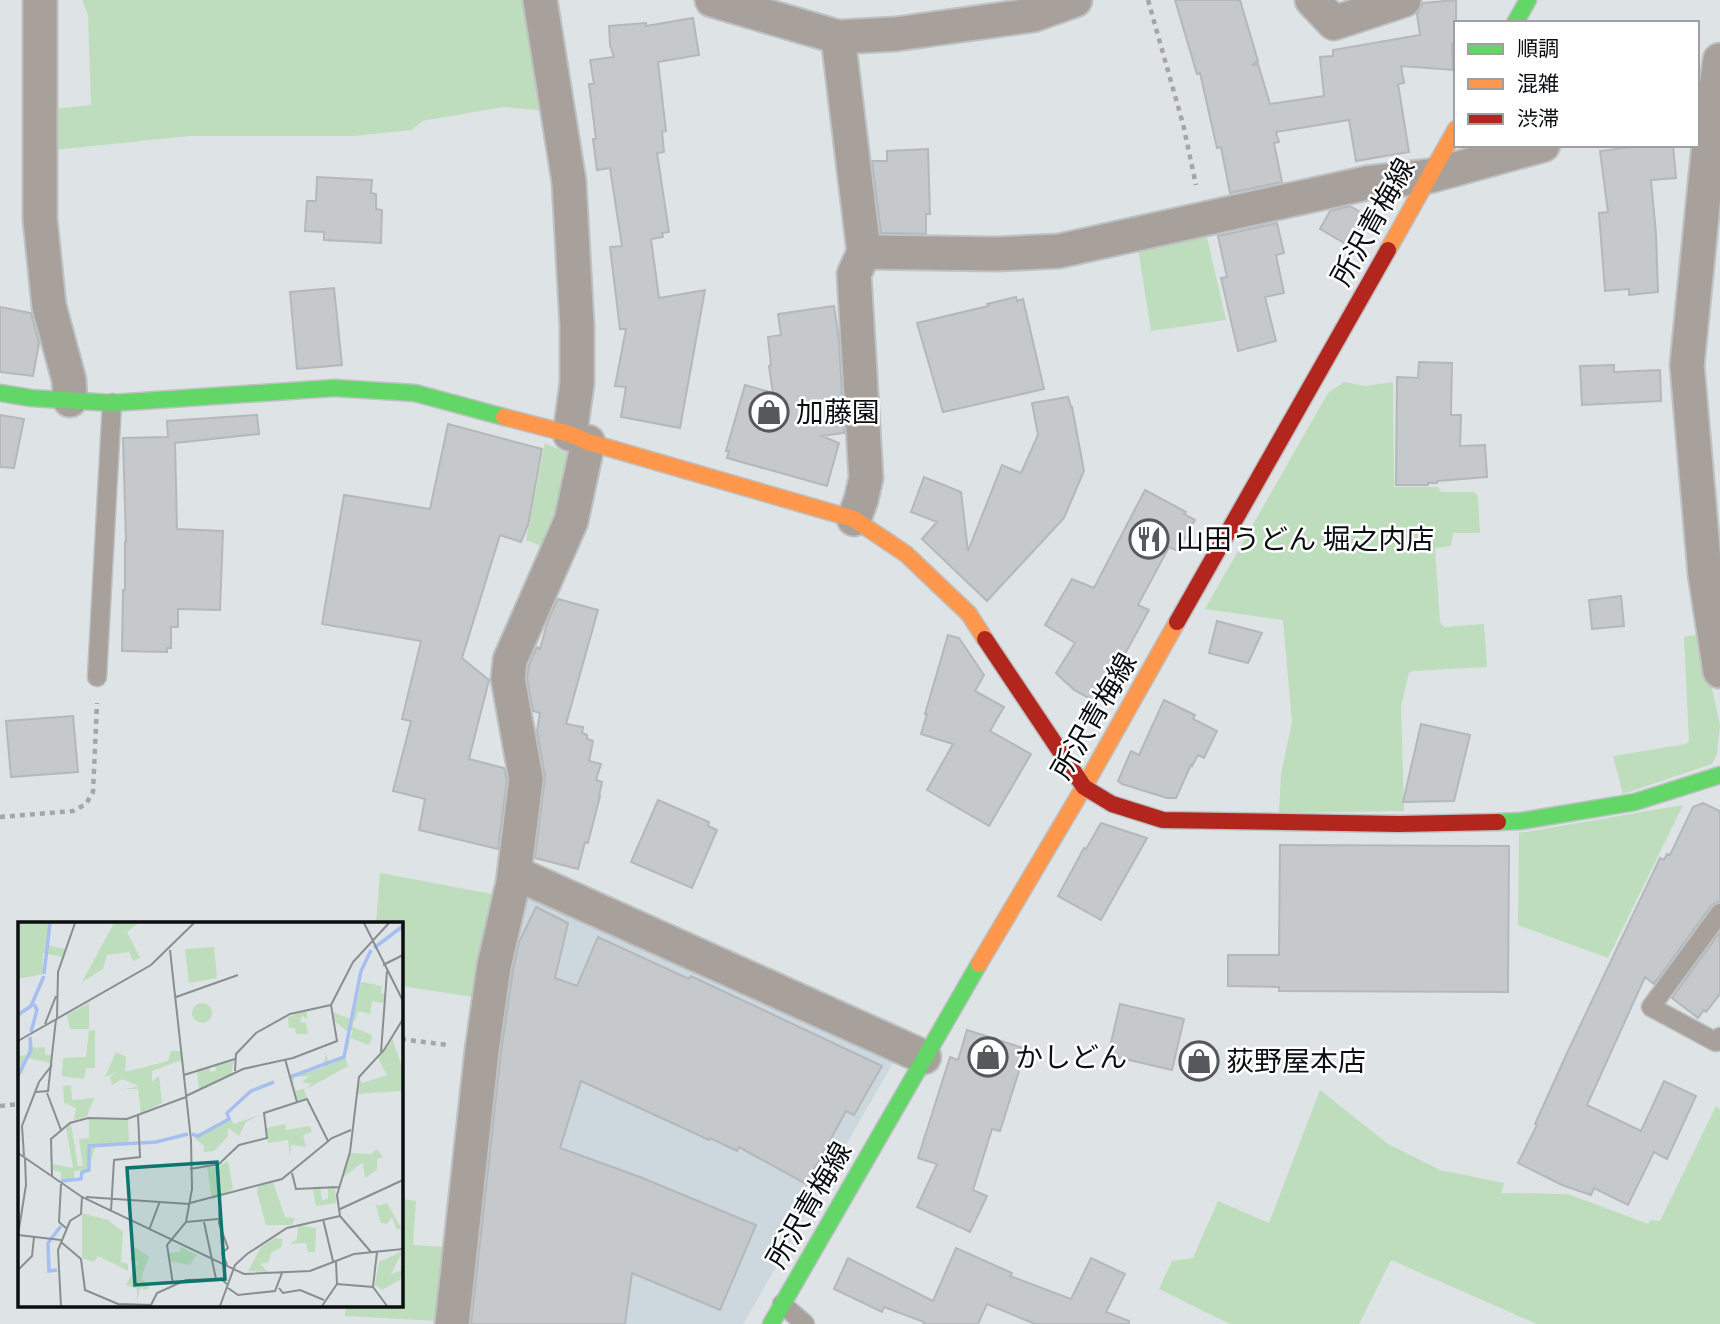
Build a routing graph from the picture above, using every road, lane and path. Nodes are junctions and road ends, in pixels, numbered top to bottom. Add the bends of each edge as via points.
1 (40, 0) edge
2 (540, 0) edge
3 (712, 0) edge
4 (1074, 0) edge
5 (1148, 0) edge
6 (1312, 0) edge
7 (1404, 0) edge
8 (1528, 0) edge
9 (1516, 21) edge
10 (838, 37) junction
11 (1720, 60) edge
12 (1709, 125) edge
13 (1454, 133) edge
14 (1536, 147) edge
15 (1430, 176) junction
16 (1204, 219) junction
17 (864, 253) junction
18 (0, 393) edge
19 (70, 400) junction
20 (111, 403) junction
21 (579, 438) junction
22 (853, 519) junction
23 (1717, 634) edge
24 (1720, 671) edge
25 (97, 677) joint
26 (1720, 775) edge
27 (1084, 787) junction
28 (0, 817) edge
29 (515, 873) junction
30 (1720, 913) edge
31 (1720, 1037) edge
32 (402, 1039) edge
33 (482, 1050) junction
34 (924, 1057) junction
35 (18, 1104) edge
36 (0, 1106) edge
37 (782, 1304) junction
38 (452, 1324) edge
39 (771, 1324) edge
40 (805, 1324) edge

1 - 19 street via 40,219 49,306
2 - 21 street via 569,182
3 - 10 street
4 - 10 street via 1033,15 896,34
5 - 16 path
6 - 7 street via 1334,23
8 - 9 street
10 - 17 street
11 - 12 street
12 - 23 street via 1687,365 1705,574
13 - 15 street, 所沢青梅線
14 - 15 street
15 - 16 street via 1367,183
15 - 27 street, 所沢青梅線
16 - 17 street via 1059,251
17 - 22 street via 854,274 866,478
18 - 19 street
19 - 20 street
20 - 21 street via 334,388 389,391 415,393
20 - 25 lane
21 - 22 street
21 - 29 street via 571,521 510,660 508,678 526,779
22 - 27 street via 906,554 969,614
23 - 24 street
25 - 28 path via 93,792 86,804 73,811
26 - 27 street via 1635,802 1521,821 1399,824 1163,820 1112,804
27 - 34 street, 所沢青梅線
29 - 33 street via 494,966
29 - 34 street
30 - 31 lane via 1651,1007 1716,1042
32 - 33 path
33 - 38 street
34 - 37 street, 所沢青梅線
35 - 36 path
37 - 39 street, 所沢青梅線
37 - 40 lane

